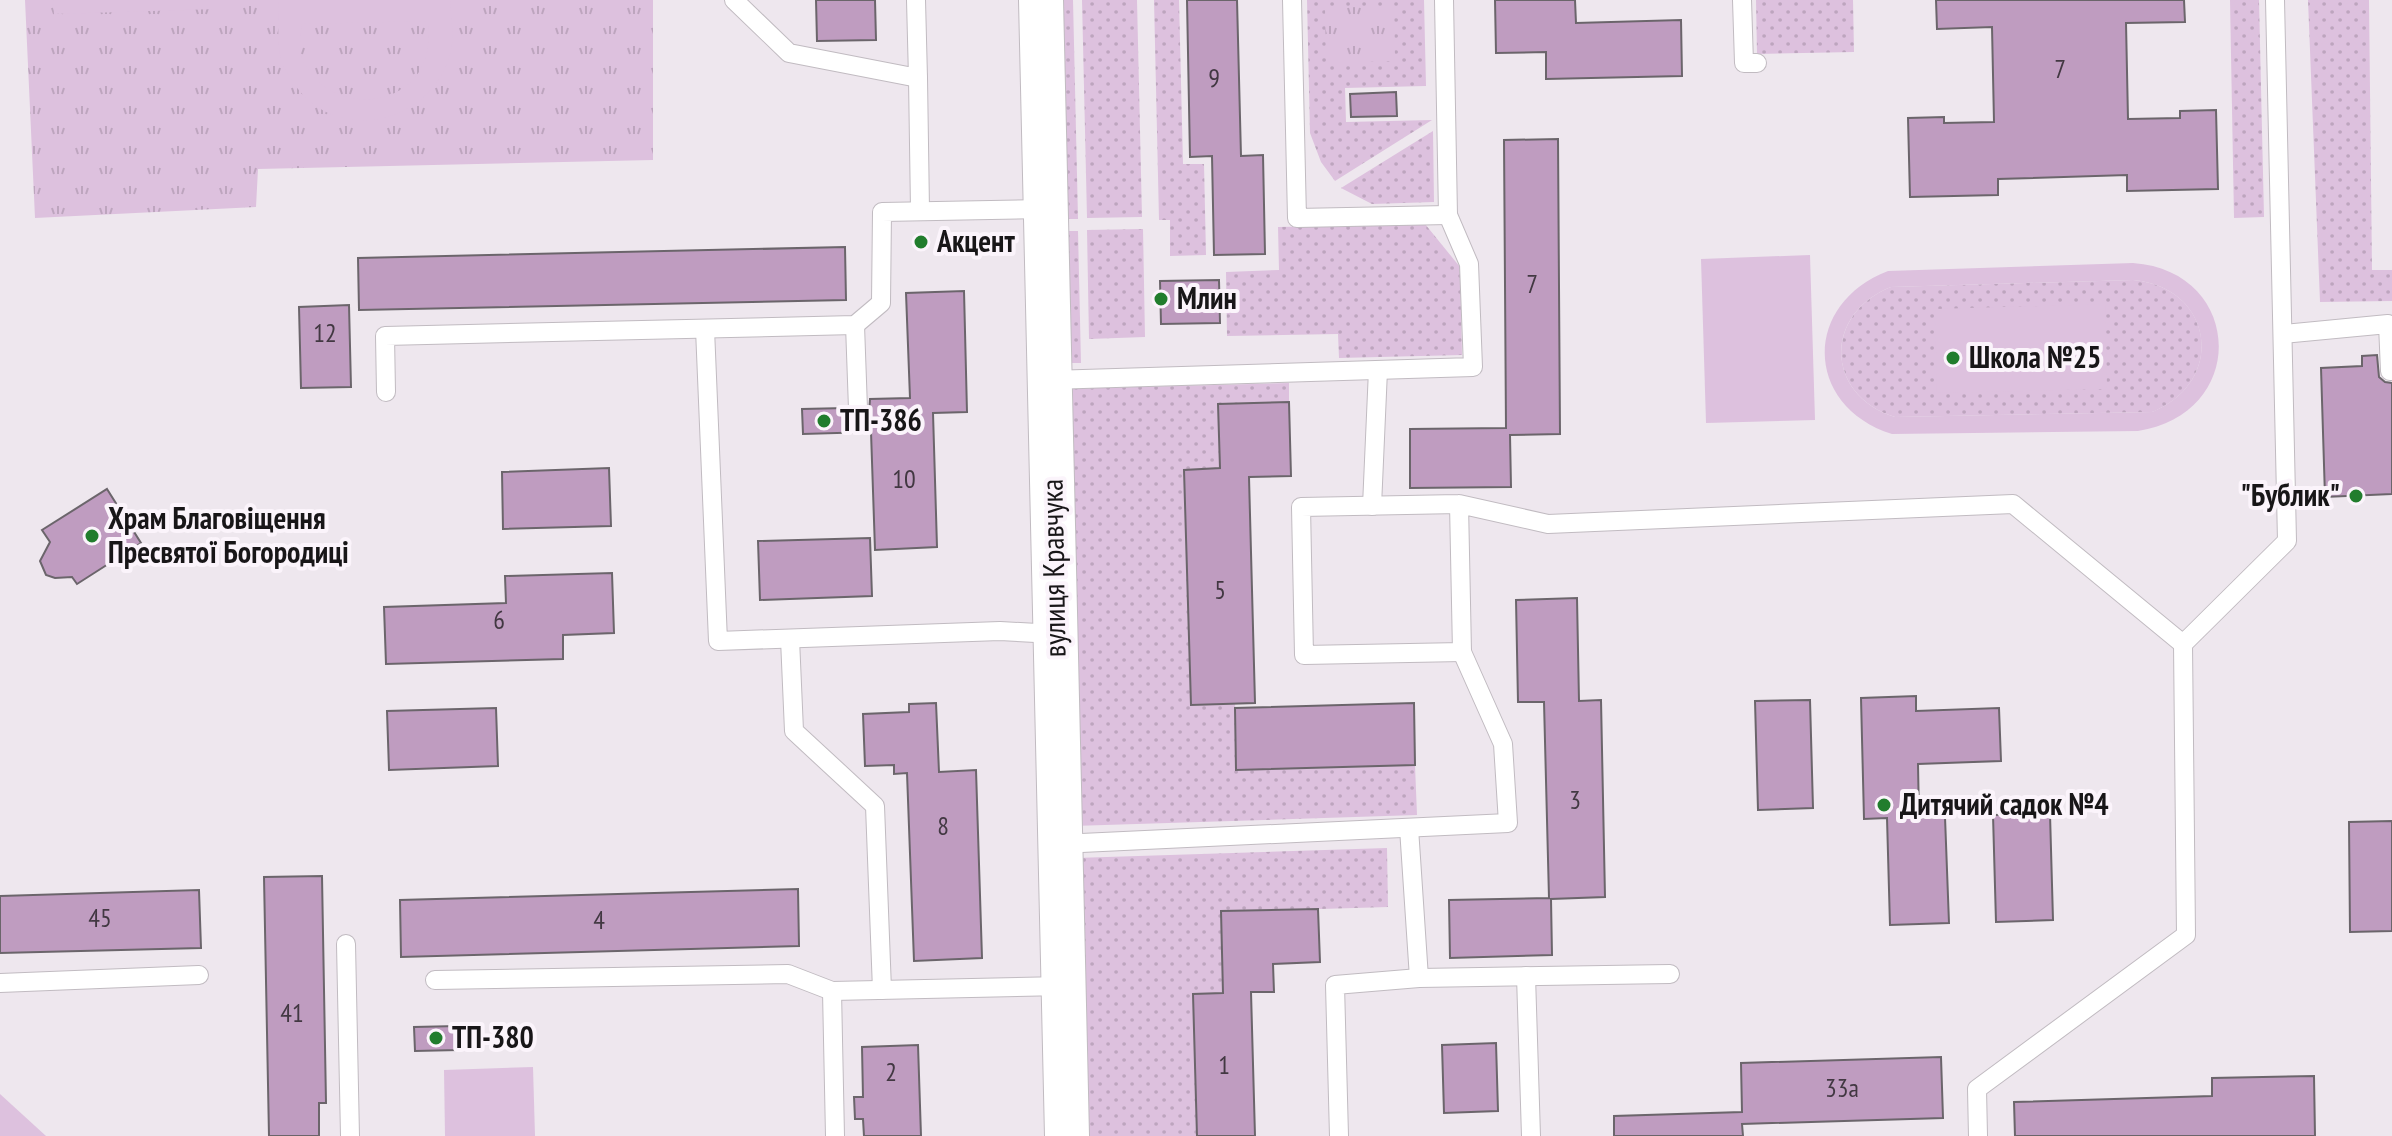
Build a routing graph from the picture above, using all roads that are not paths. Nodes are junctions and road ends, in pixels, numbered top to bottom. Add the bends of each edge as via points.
1 (734, 0) edge
2 (916, 0) edge
3 (1041, 0) edge
4 (1292, 0) edge
5 (1444, 0) edge
6 (1742, 0) edge
7 (2275, 0) edge
8 (1757, 63) dead end
9 (918, 78) junction
10 (1045, 209) junction
11 (920, 210) junction
12 (1448, 215) junction
13 (2390, 324) edge
14 (855, 325) junction
15 (705, 329) junction
16 (2283, 334) junction
17 (1378, 370) junction
18 (2392, 371) edge
19 (1050, 380) junction
20 (386, 392) dead end
21 (858, 409) dead end
22 (1459, 504) junction
23 (1372, 506) junction
24 (1055, 634) junction
25 (790, 639) junction
26 (2183, 644) junction
27 (1462, 652) junction
28 (1409, 828) junction
29 (1060, 844) junction
30 (346, 944) dead end
31 (1670, 974) dead end
32 (199, 975) dead end
33 (1526, 976) junction
34 (1419, 978) junction
35 (435, 980) dead end
36 (0, 983) edge
37 (1063, 986) junction
38 (882, 990) junction
39 (832, 991) junction
40 (350, 1136) edge
41 (835, 1136) edge
42 (1067, 1136) edge
43 (1339, 1136) edge
44 (1531, 1136) edge
45 (1978, 1136) edge

1 - 9 lane via 789,53
2 - 9 lane
3 - 10 street, вулиця Кравчука
4 - 12 lane via 1297,218
5 - 12 lane
6 - 8 lane via 1744,63
7 - 16 lane
9 - 11 lane
10 - 11 lane
10 - 19 street, вулиця Кравчука
11 - 14 lane via 882,212 881,303
12 - 17 lane via 1469,264 1473,367
13 - 16 lane
13 - 18 lane
14 - 15 lane
14 - 21 lane
15 - 20 lane via 385,336
15 - 25 lane via 718,641
16 - 26 lane via 2287,541
17 - 19 lane
17 - 23 lane
19 - 24 street, вулиця Кравчука
22 - 23 lane
22 - 26 lane via 1548,524 2013,504
22 - 27 lane
23 - 27 lane via 1301,507 1304,655
24 - 25 lane via 1000,631
24 - 29 street, вулиця Кравчука
25 - 38 lane via 794,731 875,806
26 - 45 lane via 2186,935 1977,1089
27 - 28 lane via 1503,744 1508,823
28 - 29 lane
28 - 34 lane
29 - 37 street, вулиця Кравчука
30 - 40 lane
31 - 33 lane
32 - 36 lane
33 - 34 lane
33 - 44 lane
34 - 43 lane via 1335,985
35 - 39 lane via 788,974
37 - 38 lane
37 - 42 street, вулиця Кравчука
38 - 39 lane
39 - 41 lane

